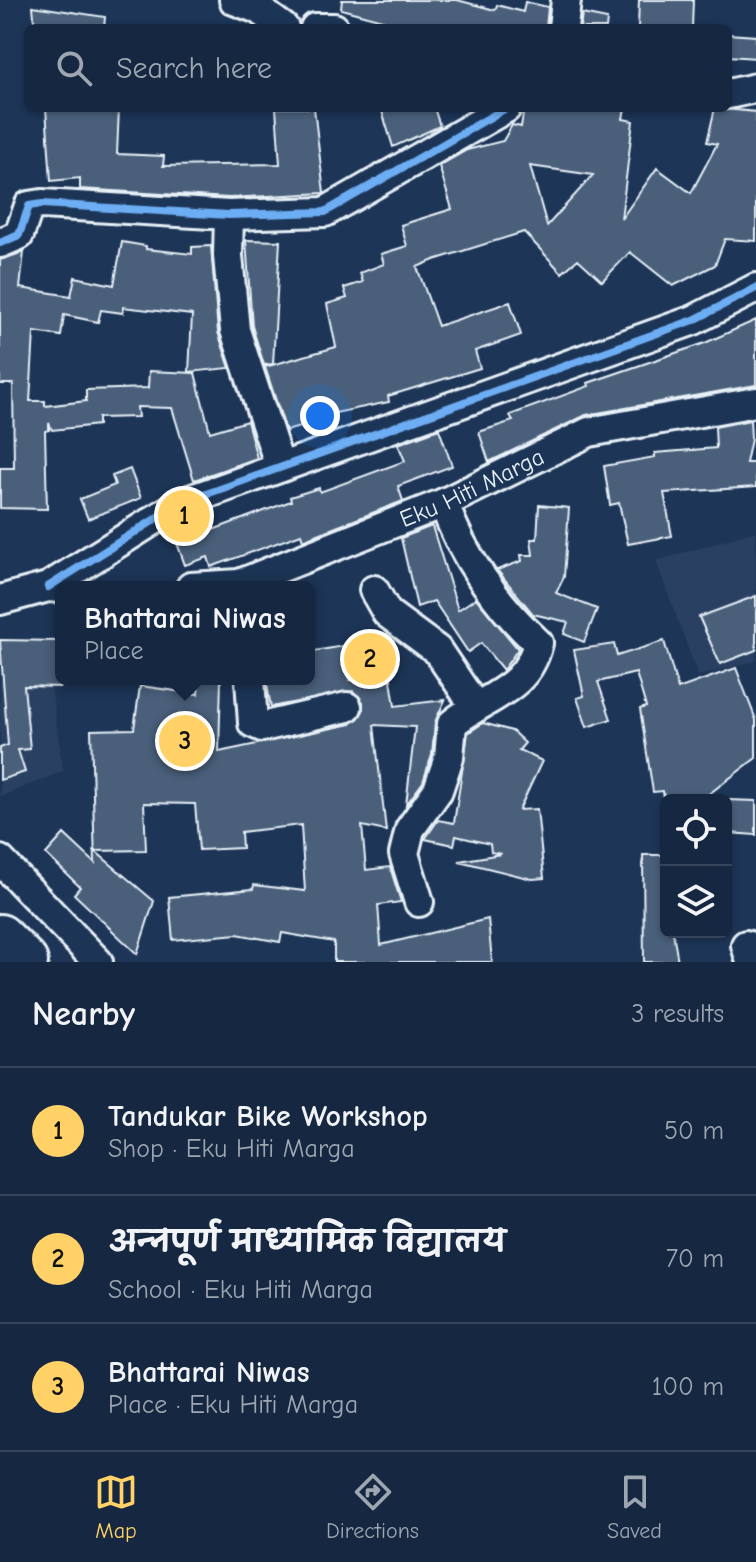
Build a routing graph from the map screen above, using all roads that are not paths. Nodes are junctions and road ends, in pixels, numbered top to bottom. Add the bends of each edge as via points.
1 (234, 0) edge
2 (566, 0) edge
3 (279, 24) edge
4 (563, 24) edge
5 (756, 88) edge
6 (732, 93) edge
7 (499, 112) edge
8 (229, 215) junction
9 (0, 243) edge
10 (756, 288) edge
11 (756, 402) edge
12 (280, 467) junction
13 (444, 503) junction
14 (63, 581) edge
15 (249, 581) edge
16 (54, 587) edge
17 (374, 590) dead end
18 (0, 600) edge
19 (250, 685) edge
20 (474, 705) junction
21 (347, 707) dead end
22 (0, 860) edge
23 (419, 902) dead end
24 (0, 937) edge
25 (25, 962) edge
26 (98, 962) edge

1 - 3 street
2 - 4 street
5 - 6 street
7 - 8 street via 325,212
8 - 9 street via 42,204 29,206 19,235
8 - 12 street via 235,330
10 - 12 street via 694,320
11 - 13 street, Eku Hiti Marga via 589,432
12 - 14 street via 181,503
13 - 15 street, Eku Hiti Marga
13 - 20 street via 458,539 514,620 538,643 533,663 503,694
16 - 18 street
17 - 20 street via 387,613 437,650
19 - 21 street via 253,723 262,727
20 - 23 street via 452,724 438,790 410,829 404,854
22 - 26 street
24 - 25 main road

